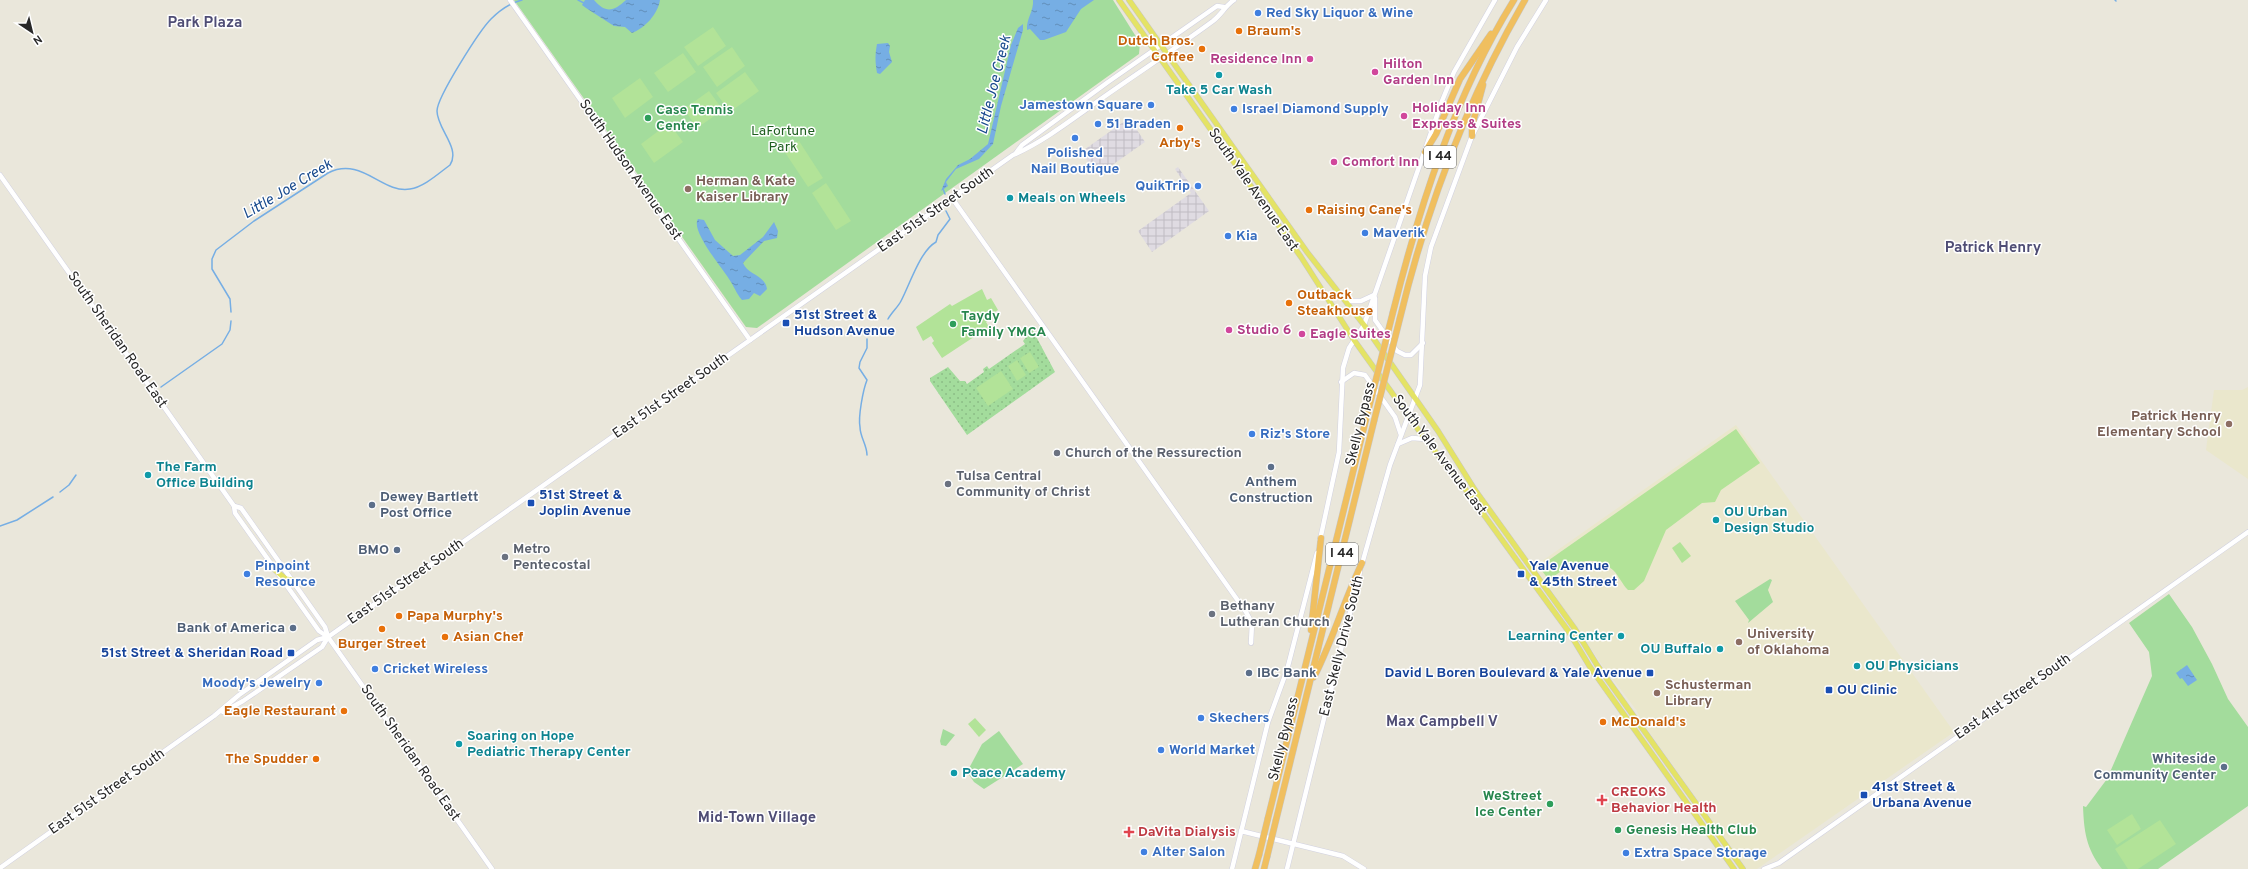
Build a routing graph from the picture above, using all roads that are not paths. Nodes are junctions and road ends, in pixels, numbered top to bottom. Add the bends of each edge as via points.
1 (510, 0) edge
2 (1119, 0) edge
3 (1129, 0) edge
4 (1234, 0) edge
5 (1496, 0) edge
6 (1514, 0) edge
7 (1525, 0) edge
8 (1546, 0) edge
9 (1224, 7) junction
10 (1508, 9) junction
11 (1161, 45) junction
12 (1154, 50) junction
13 (1166, 53) junction
14 (1160, 58) junction
15 (1486, 72) junction
16 (1221, 130) junction
17 (1214, 135) junction
18 (1472, 136) junction
19 (1425, 152) junction
20 (1013, 155) junction
21 (0, 175) edge
22 (952, 198) junction
23 (1269, 199) junction
24 (1263, 204) junction
25 (1307, 252) junction
26 (1301, 257) junction
27 (1316, 263) junction
28 (1308, 268) junction
29 (1375, 293) junction
30 (1347, 301) junction
31 (1364, 325) junction
32 (750, 340) junction
33 (1354, 340) junction
34 (1423, 343) junction
35 (1341, 382) junction
36 (1416, 398) junction
37 (1409, 416) junction
38 (1401, 436) junction
39 (1425, 439) junction
40 (1398, 444) junction
41 (1475, 490) junction
42 (1469, 494) junction
43 (234, 506) junction
44 (2248, 532) edge
45 (1321, 538) junction
46 (1362, 563) junction
47 (276, 570) junction
48 (292, 580) junction
49 (1545, 586) junction
50 (1539, 591) junction
51 (328, 637) junction
52 (1251, 643) dead end
53 (1309, 652) junction
54 (1309, 688) junction
55 (1614, 690) junction
56 (1608, 693) junction
57 (214, 716) junction
58 (1681, 796) junction
59 (1693, 800) junction
60 (1241, 831) junction
61 (1293, 844) junction
62 (1779, 863) junction
63 (0, 868) edge
64 (492, 869) edge
65 (1232, 869) edge
66 (1255, 869) edge
67 (1264, 869) edge
68 (1287, 869) edge
69 (1364, 869) edge
70 (1734, 869) edge
71 (1743, 869) edge
72 (1764, 869) edge
73 (1774, 869) edge

1 - 32 main road, South Hudson Avenue East
2 - 12 main road, South Yale Avenue East
3 - 11 main road, South Yale Avenue East
4 - 9 main road, East 51st Street South
5 - 19 main road via 1454,72
6 - 10 highway, Skelly Bypass / I 44
7 - 15 highway, Skelly Bypass / I 44
8 - 18 main road, East Skelly Drive South via 1514,53
9 - 11 main road, East 51st Street South via 1217,6
9 - 13 main road, East 51st Street South via 1222,14
10 - 19 highway via 1460,79 1436,134
10 - 53 highway, Skelly Bypass / I 44, bridge via 1470,83 1445,143 1413,236
11 - 12 main road, East 51st Street South
11 - 13 main road, South Yale Avenue East
12 - 14 main road, South Yale Avenue East
12 - 20 main road, East 51st Street South via 1029,140
13 - 14 main road, East 51st Street South
13 - 16 main road, South Yale Avenue East
14 - 17 main road, South Yale Avenue East
14 - 20 main road, East 51st Street South via 1026,150
15 - 18 highway via 1472,126
15 - 54 highway, Skelly Bypass / I 44, bridge via 1438,186 1421,240
16 - 17 main road
16 - 23 main road, South Yale Avenue East
17 - 24 main road, South Yale Avenue East
18 - 34 main road, East Skelly Drive South via 1427,262
19 - 29 main road
20 - 22 main road, East 51st Street South
21 - 43 main road, South Sheridan Road East
22 - 32 main road, East 51st Street South
22 - 52 main road via 1246,612 1252,623
23 - 24 main road
23 - 25 main road, South Yale Avenue East
24 - 26 main road, South Yale Avenue East
25 - 26 main road
25 - 27 main road, South Yale Avenue East
26 - 28 main road, South Yale Avenue East
27 - 28 main road
27 - 30 main road, South Yale Avenue East
28 - 33 main road, South Yale Avenue East
29 - 30 main road via 1361,301
29 - 31 main road
29 - 34 main road via 1375,320 1397,351 1411,355
30 - 31 main road, South Yale Avenue East
31 - 33 main road
31 - 36 main road, South Yale Avenue East
32 - 51 main road, East 51st Street South
33 - 35 main road via 1345,360
33 - 37 main road, South Yale Avenue East
34 - 36 main road, East Skelly Drive South via 1421,378
35 - 38 main road via 1354,373 1365,375 1395,417
35 - 45 main road via 1339,452
36 - 37 main road, East Skelly Drive South
36 - 41 main road, South Yale Avenue East
37 - 38 main road, East Skelly Drive South
37 - 39 main road, South Yale Avenue East
38 - 40 main road, East Skelly Drive South
39 - 40 main road via 1412,438
39 - 42 main road, South Yale Avenue East
40 - 46 main road, East Skelly Drive South
41 - 42 main road
41 - 49 main road, South Yale Avenue East
42 - 50 main road, South Yale Avenue East
43 - 47 main road, South Sheridan Road East via 235,513
43 - 48 main road, South Sheridan Road East via 241,508
44 - 62 main road, East 41st Street South
45 - 53 highway
45 - 60 main road via 1287,670 1268,722
46 - 54 highway via 1351,585 1330,645
46 - 61 main road, East Skelly Drive South
47 - 48 main road via 286,579
47 - 51 main road, South Sheridan Road East via 319,631
48 - 51 main road, South Sheridan Road East via 325,627
49 - 50 main road
49 - 55 main road, South Yale Avenue East
50 - 56 main road, South Yale Avenue East
51 - 57 main road, East 51st Street South via 314,642 239,695
51 - 57 main road, East 51st Street South via 319,649 243,701
51 - 64 main road, South Sheridan Road East
53 - 66 highway, Skelly Bypass / I 44, bridge
54 - 67 highway, Skelly Bypass / I 44, bridge
55 - 56 main road
55 - 59 main road, South Yale Avenue East
56 - 58 main road, South Yale Avenue East
57 - 63 main road, East 51st Street South
58 - 59 main road
58 - 70 main road, South Yale Avenue East
59 - 71 main road, South Yale Avenue East
60 - 61 main road
60 - 65 main road
61 - 68 main road, East Skelly Drive South
61 - 69 main road via 1343,856
62 - 72 main road, East 41st Street South
62 - 73 main road, East 41st Street South

